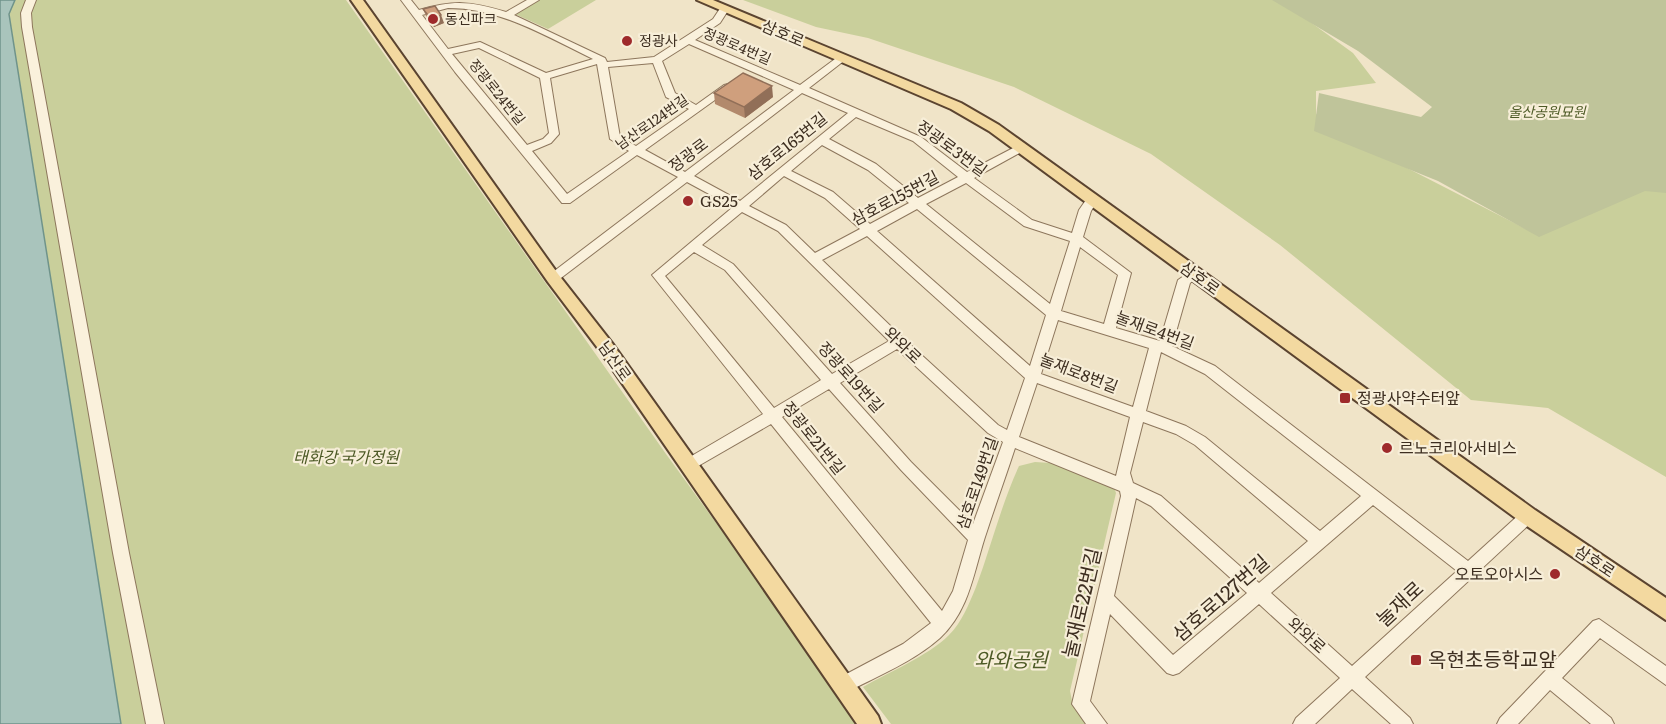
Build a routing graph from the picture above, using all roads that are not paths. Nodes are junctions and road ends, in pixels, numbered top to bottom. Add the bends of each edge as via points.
1 (31, 0) edge
2 (357, 0) edge
3 (406, 0) edge
4 (534, 0) edge
5 (703, 0) edge
6 (724, 9) junction
7 (416, 14) junction
8 (508, 15) junction
9 (688, 40) junction
10 (447, 53) junction
11 (842, 58) junction
12 (657, 60) junction
13 (602, 62) junction
14 (755, 69) junction
15 (545, 76) junction
16 (804, 89) junction
17 (696, 109) junction
18 (855, 112) junction
19 (822, 140) junction
20 (1021, 148) junction
21 (525, 150) junction
22 (636, 151) junction
23 (783, 171) junction
24 (685, 178) junction
25 (966, 178) junction
26 (566, 200) joint
27 (1092, 200) junction
28 (916, 205) junction
29 (741, 206) junction
30 (867, 231) junction
31 (1077, 239) junction
32 (693, 246) junction
33 (815, 259) junction
34 (1195, 274) junction
35 (657, 275) joint
36 (553, 278) junction
37 (1054, 314) junction
38 (1109, 330) junction
39 (898, 342) junction
40 (1160, 346) junction
41 (1032, 376) junction
42 (831, 381) junction
43 (1139, 414) junction
44 (772, 415) junction
45 (1011, 441) junction
46 (688, 465) junction
47 (1128, 486) junction
48 (1372, 496) junction
49 (1528, 516) junction
50 (976, 538) junction
51 (1320, 541) junction
52 (1468, 570) junction
53 (1260, 593) junction
54 (1104, 597) junction
55 (1666, 610) edge
56 (942, 624) junction
57 (1666, 675) edge
58 (1353, 676) junction
59 (1550, 679) junction
60 (843, 685) junction
61 (155, 724) edge
62 (870, 724) edge
63 (1098, 724) edge
64 (1302, 724) edge
65 (1404, 724) edge
66 (1506, 724) edge
67 (1605, 724) edge

1 - 61 street via 26,13 27,27
2 - 36 main road, 남산로
3 - 7 street, 정광로24번길
4 - 8 street
5 - 6 main road, 삼호로
6 - 9 street via 717,21
6 - 11 main road, 삼호로
7 - 8 street via 464,5
7 - 10 street, 정광로24번길
8 - 13 street
9 - 12 street, 정광로4번길
9 - 14 street, 정광로4번길
10 - 15 street, 정광로24번길 via 480,45
10 - 21 street, 정광로24번길
11 - 16 street, 정광로
11 - 20 main road, 삼호로 via 956,106
12 - 13 street
12 - 17 street via 670,95
13 - 15 street
13 - 22 street, 와와로 via 615,139
14 - 16 street, 정광로4번길
14 - 17 street, 남산로124번길
15 - 21 street, 정광로24번길 via 554,134
16 - 18 street, 정광로3번길
16 - 24 street, 정광로
17 - 22 street, 남산로124번길
18 - 19 street, 삼호로165번길
18 - 25 street, 정광로3번길 via 917,139
19 - 23 street, 삼호로165번길
19 - 28 street, 눌재로4번길 via 873,167
20 - 25 street, 삼호로155번길
20 - 27 main road, 삼호로
21 - 26 street, 정광로24번길
22 - 24 street, 와와로
22 - 26 street, 남산로124번길
23 - 29 street, 삼호로165번길
23 - 30 street, 눌재로8번길 via 829,195
24 - 29 street, 와와로
24 - 36 street, 정광로
25 - 28 street, 삼호로155번길
25 - 31 street, 정광로3번길 via 1028,223
27 - 31 street, 삼호로149번길
27 - 34 main road, 삼호로
28 - 30 street, 삼호로155번길
28 - 37 street, 눌재로4번길
29 - 32 street, 삼호로165번길
29 - 33 street, 와와로 via 782,228
30 - 33 street, 삼호로155번길
30 - 41 street, 눌재로8번길
31 - 37 street, 삼호로149번길
31 - 38 street via 1125,273
32 - 35 street, 삼호로165번길
32 - 42 street, 정광로19번길 via 729,267
33 - 39 street, 와와로
34 - 40 street, 눌재로22번길 via 1184,280
34 - 49 main road, 삼호로
35 - 44 street, 정광로21번길
36 - 46 main road, 남산로
37 - 38 street, 눌재로4번길
37 - 41 street, 삼호로149번길
38 - 40 street, 눌재로4번길
39 - 42 street
39 - 45 street, 와와로
40 - 43 street, 눌재로22번길
40 - 48 street, 눌재로4번길 via 1210,370
41 - 43 street, 눌재로8번길
41 - 45 street, 삼호로149번길
42 - 44 street
42 - 50 street, 정광로19번길
43 - 47 street, 눌재로22번길 via 1123,473
43 - 51 street, 눌재로8번길 via 1200,441
44 - 46 street
44 - 56 street, 정광로21번길
45 - 47 street, 와와로
45 - 50 street, 삼호로149번길
46 - 60 main road, 남산로
47 - 53 street, 와와로 via 1163,506
47 - 54 street, 눌재로22번길 via 1130,496
48 - 51 street, 삼호로127번길
48 - 52 street, 눌재로4번길
49 - 52 street, 눌재로
49 - 55 main road, 삼호로
50 - 56 street, 삼호로149번길 via 957,605
51 - 53 street, 삼호로127번길
52 - 58 street, 눌재로
53 - 54 street, 삼호로127번길 via 1173,667
53 - 58 street, 와와로
54 - 63 street, 눌재로22번길 via 1081,704
56 - 60 street, 삼호로149번길 via 898,656
57 - 59 street via 1599,627
58 - 64 street, 눌재로
58 - 65 street, 와와로
59 - 66 street
59 - 67 street
60 - 62 main road, 남산로

